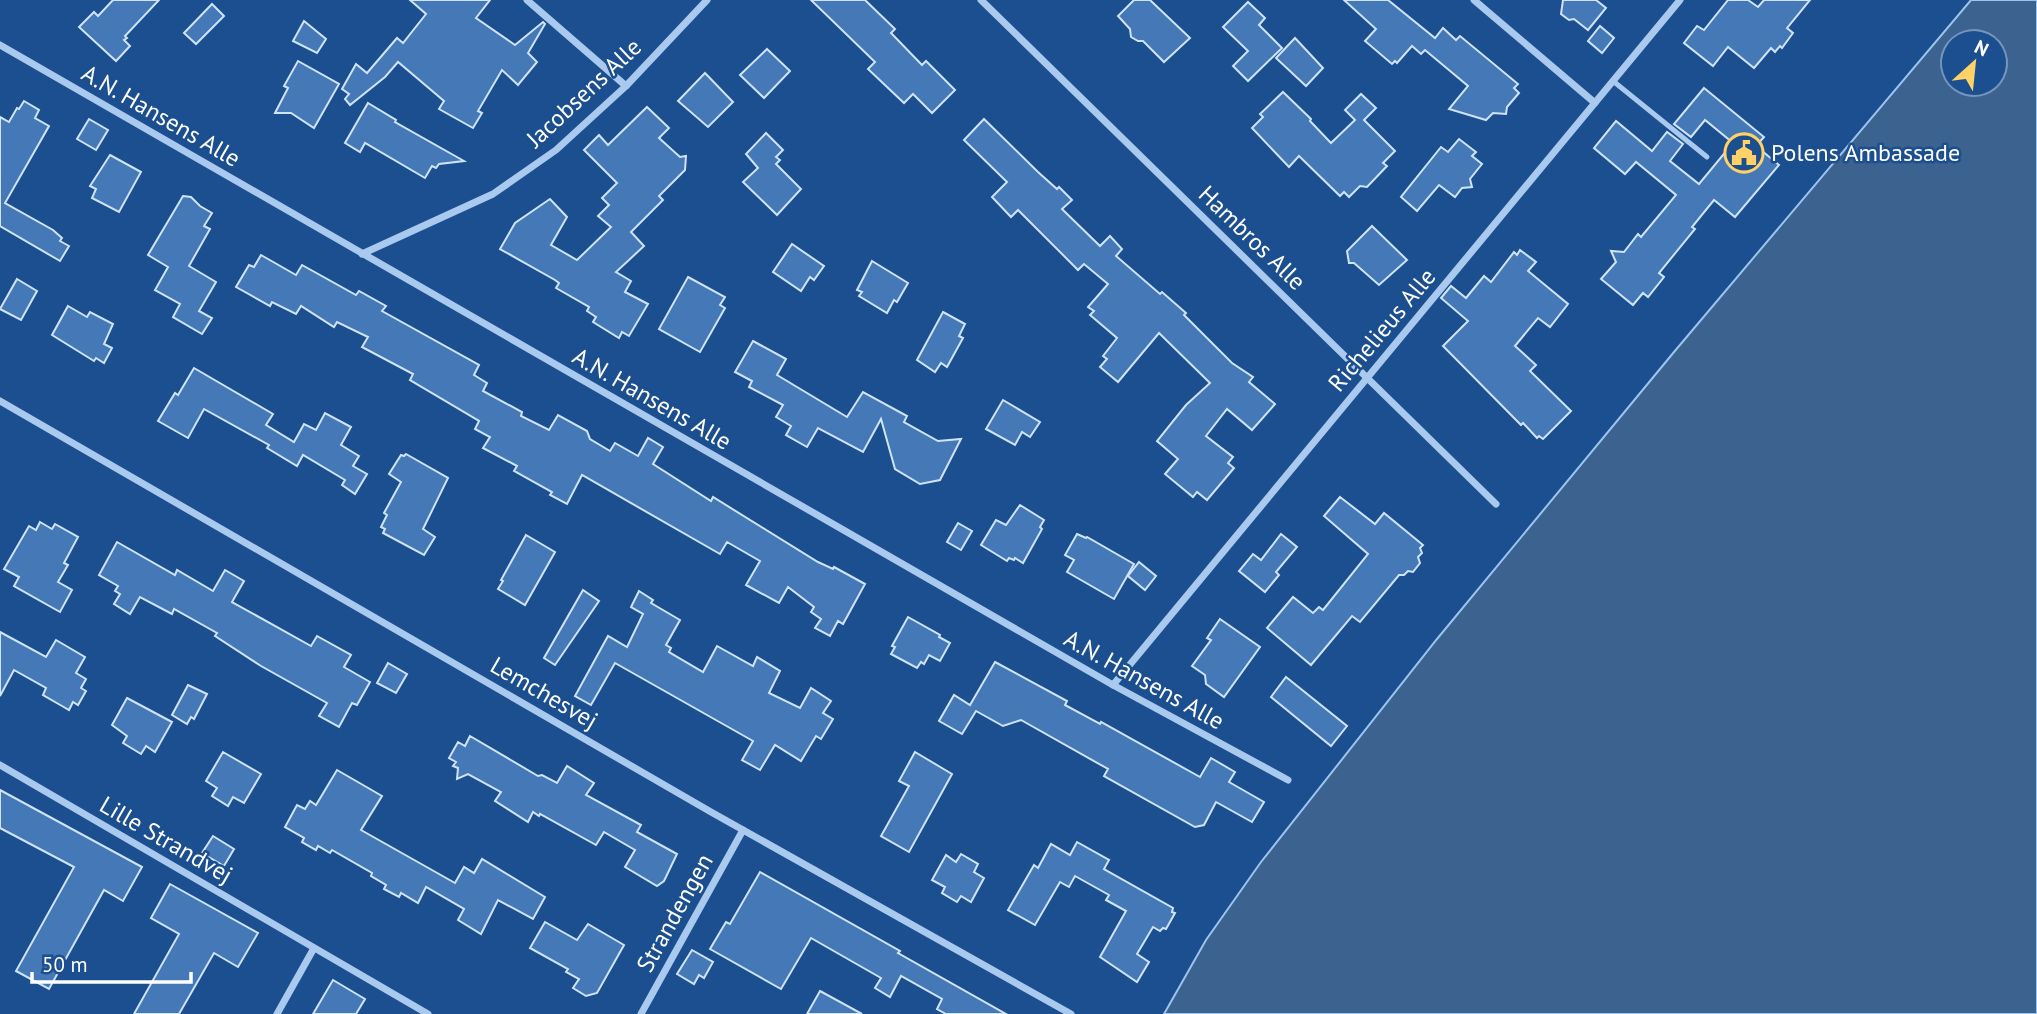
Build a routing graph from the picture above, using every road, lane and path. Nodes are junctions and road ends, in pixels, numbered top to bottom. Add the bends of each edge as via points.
1 (527, 0) edge
2 (707, 0) edge
3 (981, 0) edge
4 (1474, 0) edge
5 (1680, 0) edge
6 (0, 45) edge
7 (1613, 81) junction
8 (626, 86) junction
9 (1595, 103) junction
10 (1707, 157) dead end
11 (362, 254) junction
12 (1367, 378) junction
13 (0, 401) edge
14 (1496, 504) dead end
15 (1113, 685) junction
16 (0, 765) edge
17 (1288, 780) dead end
18 (743, 830) junction
19 (314, 948) junction
20 (277, 1014) edge
21 (428, 1014) edge
22 (641, 1014) edge
23 (1071, 1014) edge

1 - 8 street
2 - 8 street, Jacobsens Alle
3 - 12 street, Hambros Alle
4 - 9 street
5 - 7 street, Richelieus Alle
6 - 11 street, A.N. Hansens Alle
7 - 9 street, Richelieus Alle
7 - 10 lane
8 - 11 street, Jacobsens Alle via 556,150 493,194
9 - 12 street, Richelieus Alle
11 - 15 street, A.N. Hansens Alle
12 - 14 street, Hambros Alle
12 - 15 street, Richelieus Alle
13 - 18 street, Lemchesvej
15 - 17 street, A.N. Hansens Alle
16 - 19 street, Lille Strandvej
18 - 22 street, Strandengen
18 - 23 street, Lemchesvej
19 - 20 street
19 - 21 street, Lille Strandvej

